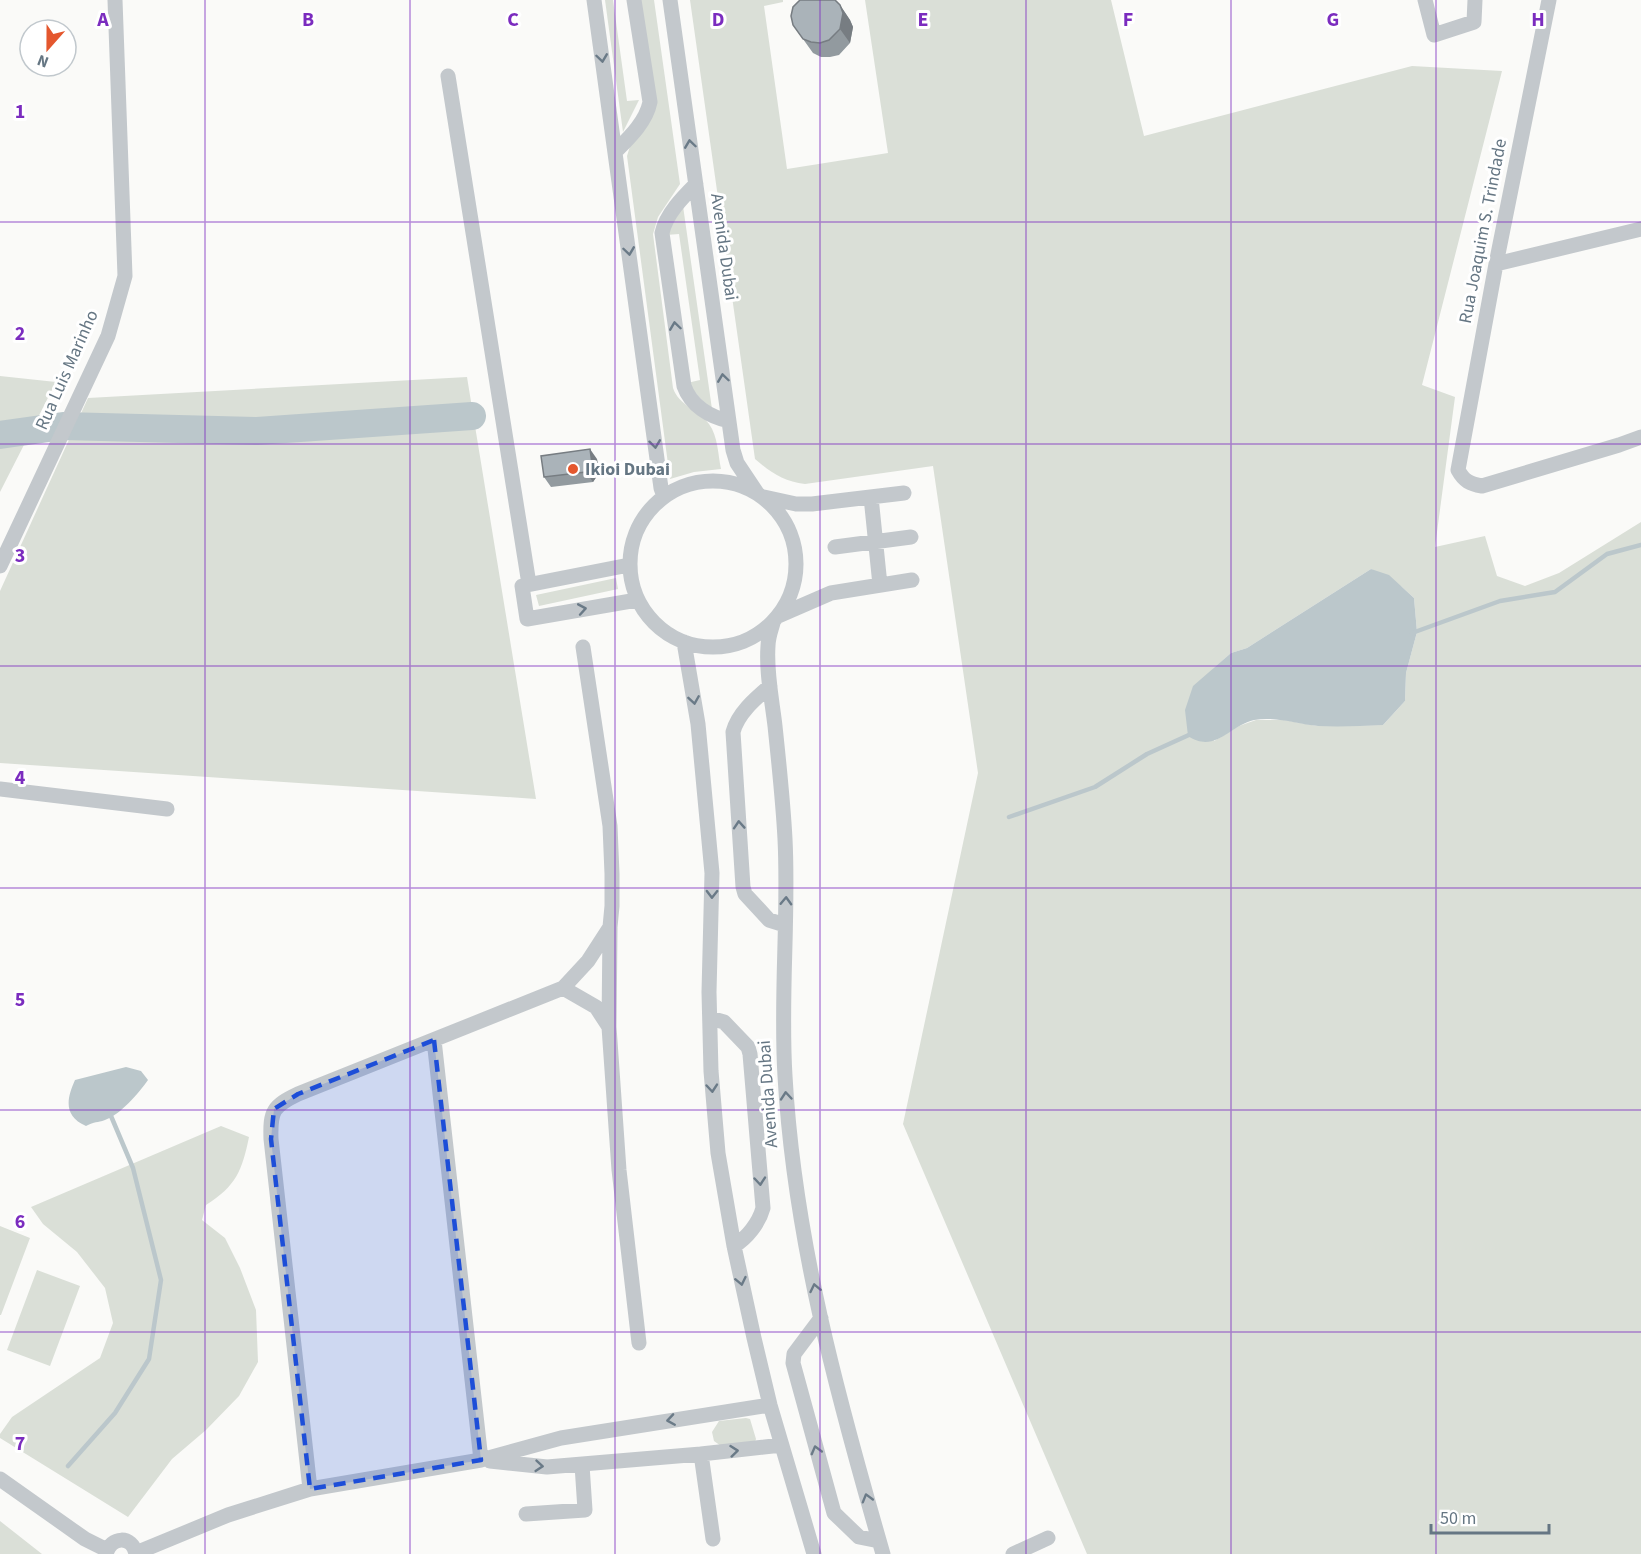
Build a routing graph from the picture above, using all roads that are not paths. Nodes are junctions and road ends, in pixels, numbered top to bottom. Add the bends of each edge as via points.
1 (115, 0) edge
2 (594, 0) edge
3 (634, 0) edge
4 (670, 0) edge
5 (1425, 0) edge
6 (1475, 0) edge
7 (1549, 0) edge
8 (448, 76) dead end
9 (615, 152) junction
10 (696, 184) junction
11 (1641, 229) edge
12 (1496, 264) junction
13 (729, 421) junction
14 (1641, 437) edge
15 (904, 493) dead end
16 (759, 495) junction
17 (664, 496) junction
18 (871, 497) junction
19 (911, 537) dead end
20 (876, 541) junction
21 (835, 547) dead end
22 (629, 565) junction
23 (0, 566) edge
24 (912, 580) dead end
25 (529, 584) junction
26 (880, 585) junction
27 (637, 600) junction
28 (776, 619) junction
29 (684, 642) junction
30 (583, 647) dead end
31 (770, 686) junction
32 (0, 789) edge
33 (167, 808) dead end
34 (785, 925) junction
35 (610, 927) junction
36 (563, 988) junction
37 (710, 1018) junction
38 (609, 1027) junction
39 (434, 1040) junction
40 (734, 1246) junction
41 (821, 1318) junction
42 (639, 1343) dead end
43 (770, 1405) junction
44 (782, 1445) junction
45 (701, 1454) junction
46 (481, 1460) junction
47 (582, 1465) junction
48 (0, 1479) edge
49 (310, 1489) junction
50 (526, 1514) dead end
51 (1048, 1538) dead end
52 (713, 1539) dead end
53 (881, 1547) edge
54 (106, 1552) edge
55 (136, 1553) edge
56 (814, 1554) edge
57 (1013, 1554) edge

1 - 23 street, Rua Luis Marinho via 125,276 108,336
2 -> 9 street
3 - 9 street via 650,102 632,136
10 -> 4 street, Avenida Dubai
5 - 6 street via 1434,35 1474,22
7 - 12 street, Rua Joaquim S. Trindade
8 - 25 street
9 -> 17 street
13 -> 10 street, Avenida Dubai
13 -> 10 street via 711,417 684,386 662,233 681,199
11 - 12 street
12 - 14 street, Rua Joaquim S. Trindade via 1458,470 1464,479 1482,486
13 - 16 street, Avenida Dubai via 737,463
15 - 18 street
16 - 17 street, Avenida Dubai via 737,484 716,480 688,484
16 - 18 street via 796,504
16 - 28 street, Avenida Dubai via 787,525 797,557 792,591
17 - 22 street, Avenida Dubai via 638,527
18 - 20 street
19 - 20 street
20 - 21 street
20 - 26 street
22 - 25 street
22 - 27 street, Avenida Dubai
24 - 26 street
25 -> 27 street via 522,586 527,619
26 - 28 street via 831,593
27 - 29 street, Avenida Dubai via 649,618
28 - 29 street, Avenida Dubai via 754,637 732,645 708,647
28 - 31 street, Avenida Dubai via 768,645
29 -> 37 street via 698,724 712,873
30 - 35 street via 610,826
34 -> 31 street, Avenida Dubai via 783,801
34 -> 31 street via 768,920 743,887 733,732 754,700
32 - 33 street
41 -> 34 street, Avenida Dubai via 801,1225 784,1075
35 - 36 street via 588,961
35 - 38 street
36 - 38 street via 596,1006
36 - 39 street
37 -> 40 street via 718,1153
37 -> 40 street via 724,1022 750,1054 763,1208 761,1217
38 - 42 street via 619,1170
39 - 46 street
39 - 49 street via 290,1098 274,1109 271,1139
40 -> 43 street
53 -> 41 street, Avenida Dubai
53 -> 41 street via 859,1537 834,1513 793,1363 794,1354
43 - 44 street
43 -> 46 street via 561,1438
45 -> 44 street
44 - 56 street
45 - 47 street
45 - 52 street
46 -> 47 street via 547,1467
46 - 49 street
47 - 50 street via 585,1510
48 - 54 street
49 - 55 street via 228,1515
51 - 57 street
54 - 55 street via 114,1541 121,1540 129,1542

